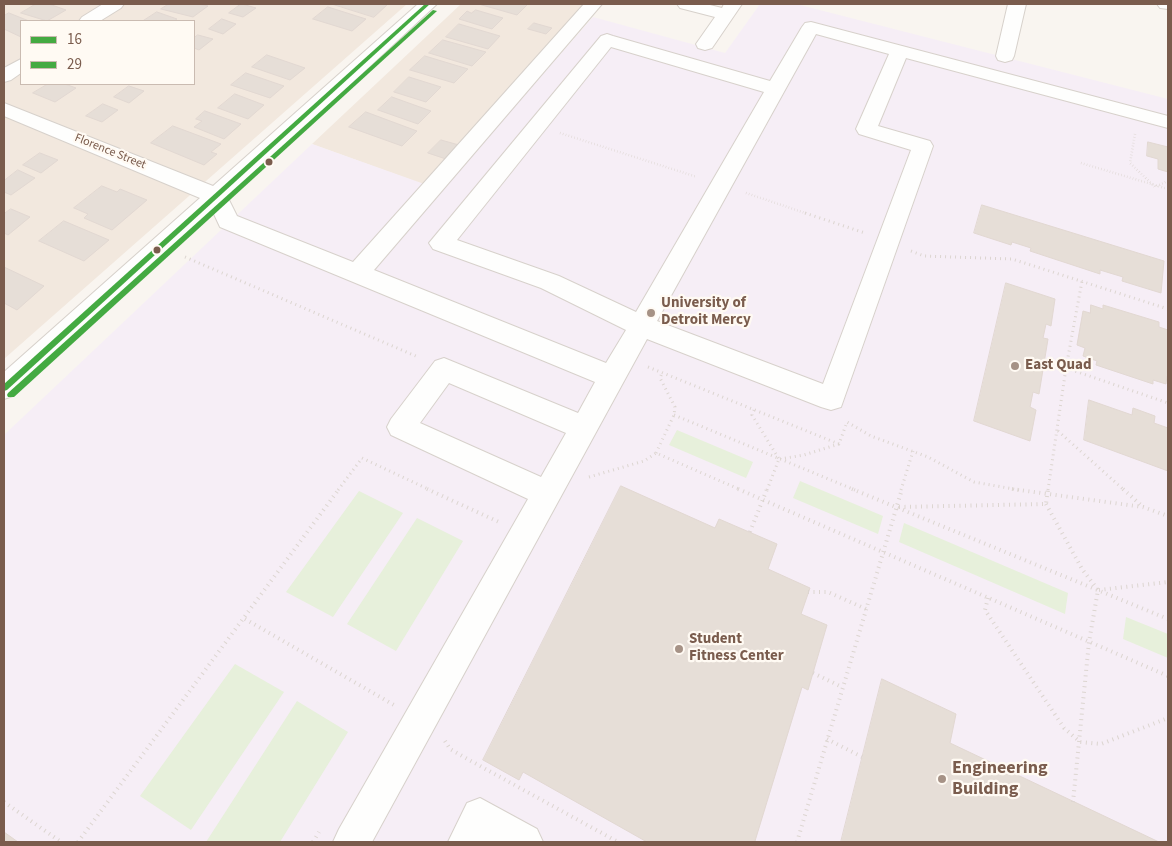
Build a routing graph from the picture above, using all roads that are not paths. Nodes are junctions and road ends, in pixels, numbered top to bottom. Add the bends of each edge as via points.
1 (114, 4) edge
2 (428, 4) edge
3 (593, 4) edge
4 (686, 4) edge
5 (1017, 4) edge
6 (730, 9) edge
7 (90, 20) edge
8 (705, 44) dead end
9 (900, 50) junction
10 (1005, 56) dead end
11 (20, 66) edge
12 (4, 76) edge
13 (775, 89) junction
14 (4, 109) edge
15 (1168, 122) edge
16 (216, 196) junction
17 (357, 274) junction
18 (641, 326) junction
19 (612, 377) junction
20 (4, 388) edge
21 (584, 428) junction
22 (547, 494) junction
23 (352, 842) edge
24 (467, 842) edge
25 (524, 842) edge

1 - 7 street
2 - 16 street
3 - 17 street
4 - 6 street
5 - 10 street
6 - 8 street
9 - 13 street via 811,27
9 - 15 street
9 - 18 street via 866,129 923,146 831,399
11 - 12 street
13 - 18 street
13 - 18 street via 607,40 441,243 550,282
14 - 16 street, Florence Street
16 - 17 street via 228,221
16 - 20 street
17 - 19 street
18 - 19 street
19 - 21 street
21 - 22 street
21 - 22 street via 444,369 401,427
22 - 23 street
24 - 25 street via 480,816

